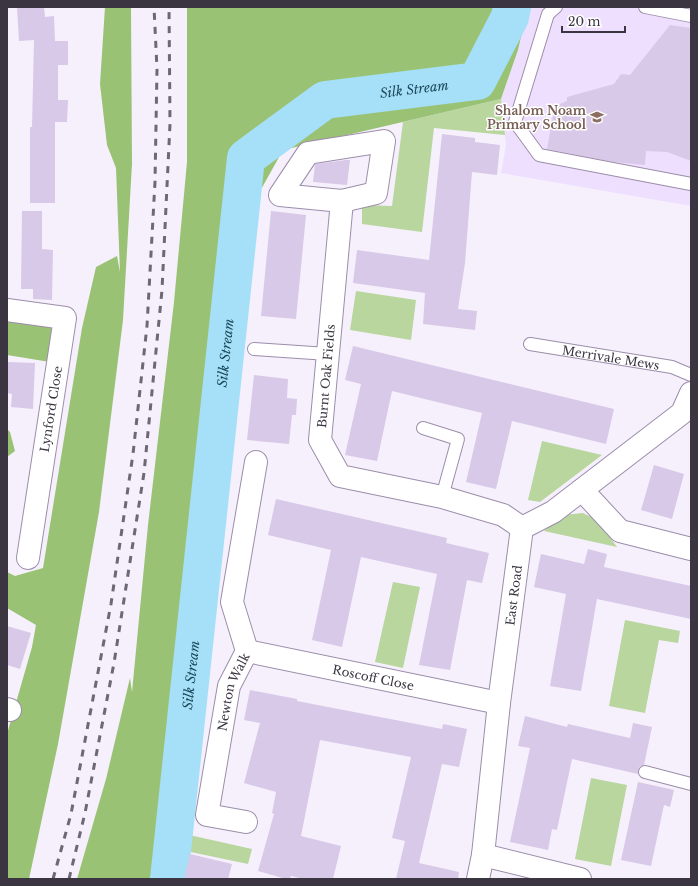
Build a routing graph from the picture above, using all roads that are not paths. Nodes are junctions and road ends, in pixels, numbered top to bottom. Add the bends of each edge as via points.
1 (556, 7) edge
2 (645, 7) edge
3 (691, 16) edge
4 (691, 184) edge
5 (342, 201) dead end
6 (7, 310) edge
7 (530, 344) dead end
8 (254, 349) dead end
9 (328, 354) junction
10 (691, 375) edge
11 (691, 394) edge
12 (423, 428) dead end
13 (256, 462) dead end
14 (582, 490) junction
15 (442, 497) junction
16 (522, 528) junction
17 (691, 549) edge
18 (28, 558) dead end
19 (247, 651) junction
20 (499, 704) junction
21 (645, 772) dead end
22 (691, 784) edge
23 (246, 822) dead end
24 (483, 855) junction
25 (478, 879) edge
26 (580, 879) edge

1 - 4 lane via 548,14 515,122 539,155
2 - 3 lane
5 - 9 street, Burnt Oak Fields
6 - 18 street, Lynford Close via 65,318
7 - 10 lane, Merrivale Mews via 672,367
8 - 9 lane
9 - 15 street, Burnt Oak Fields via 320,440 340,476
11 - 14 street via 682,414
12 - 15 lane via 458,439
13 - 19 street, Newton Walk via 232,602
14 - 16 street via 553,512
14 - 17 street via 620,532
15 - 16 street, Burnt Oak Fields via 503,515
16 - 20 street, East Road
19 - 20 street, Roscoff Close
19 - 23 street, Newton Walk via 229,686 207,815
20 - 24 street, East Road
21 - 22 lane
24 - 25 street, East Road
24 - 26 street

